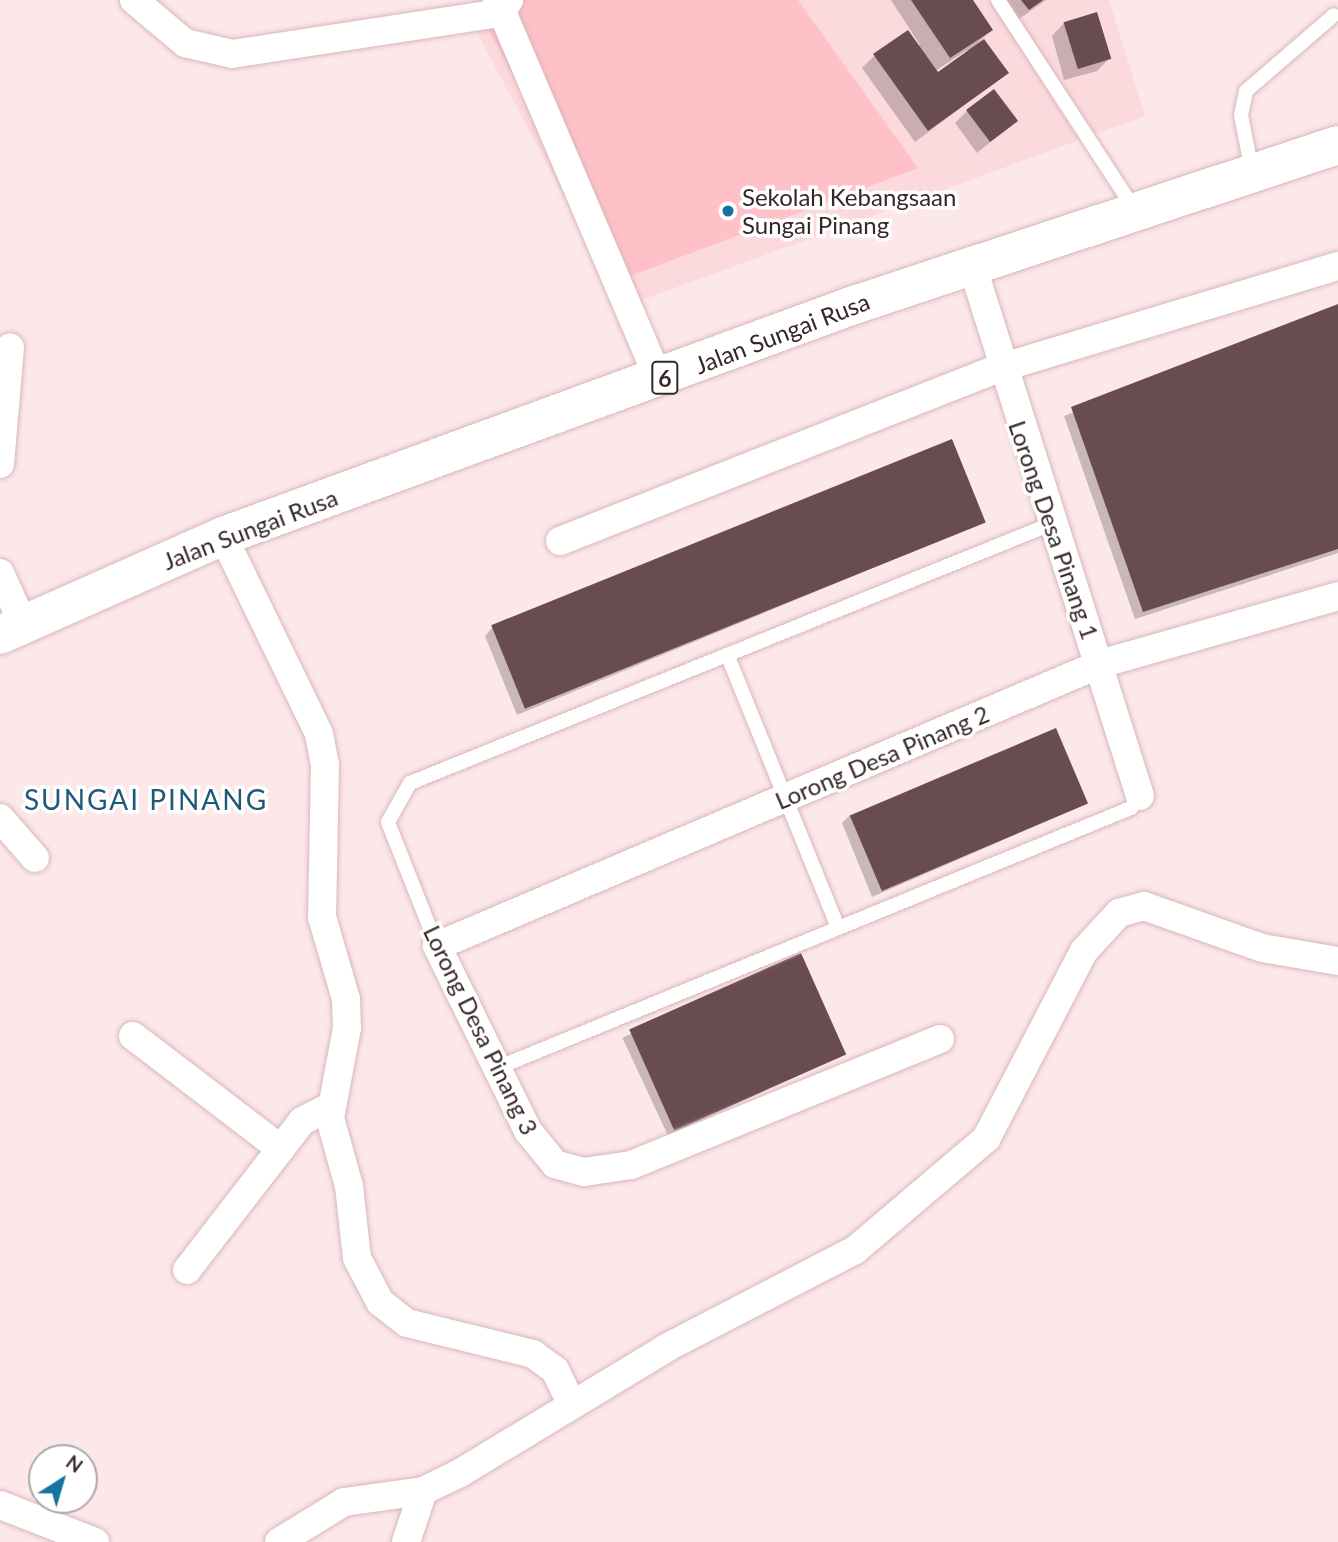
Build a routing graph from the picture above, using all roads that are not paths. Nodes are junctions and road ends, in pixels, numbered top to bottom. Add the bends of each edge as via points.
1 (134, 0) edge
2 (998, 0) edge
3 (502, 4) edge
4 (1334, 15) dead end
5 (1338, 145) edge
6 (1252, 171) junction
7 (1134, 209) junction
8 (971, 262) junction
9 (1338, 266) edge
10 (10, 347) dead end
11 (1000, 368) junction
12 (659, 380) junction
13 (0, 464) edge
14 (1051, 524) junction
15 (223, 536) junction
16 (560, 541) dead end
17 (0, 573) edge
18 (1338, 596) edge
19 (12, 629) edge
20 (729, 659) junction
21 (1100, 664) junction
22 (1140, 796) joint
23 (786, 798) junction
24 (0, 818) edge
25 (35, 858) dead end
26 (837, 925) junction
27 (437, 946) junction
28 (1338, 961) edge
29 (133, 1037) dead end
30 (940, 1040) dead end
31 (497, 1068) junction
32 (330, 1107) junction
33 (281, 1149) junction
34 (187, 1270) dead end
35 (572, 1405) junction
36 (423, 1491) junction
37 (0, 1505) edge
38 (76, 1539) edge
39 (279, 1542) edge
40 (407, 1542) edge

1 - 3 street via 185,43 211,54
2 - 7 lane
3 - 12 street
4 - 6 lane via 1246,91 1241,115
5 - 6 main road, Jalan Sungai Rusa / 6
6 - 7 main road, Jalan Sungai Rusa / 6
7 - 8 main road, Jalan Sungai Rusa / 6
8 - 11 street, Lorong Desa Pinang 1
8 - 12 main road, Jalan Sungai Rusa / 6
9 - 11 street
10 - 13 street
11 - 14 street, Lorong Desa Pinang 1
11 - 16 street
12 - 15 main road, Jalan Sungai Rusa / 6
14 - 20 lane
14 - 21 street, Lorong Desa Pinang 1
15 - 19 main road, Jalan Sungai Rusa / 6
15 - 32 street via 319,734 325,764 322,917 346,999 347,1028 345,1067
17 - 19 street
18 - 21 street, Lorong Desa Pinang 2
20 - 23 lane
20 - 27 lane, Lorong Desa Pinang 3 via 410,783 388,822
21 - 22 street, Lorong Desa Pinang 1
21 - 23 street, Lorong Desa Pinang 2
22 - 26 lane via 1131,808
23 - 26 lane
23 - 27 street, Lorong Desa Pinang 2
24 - 25 street
26 - 31 lane
27 - 31 street, Lorong Desa Pinang 3
28 - 35 street via 1262,948 1144,906 1119,913 1084,951 1018,1087 968,1157 829,1266 666,1348
29 - 33 street
30 - 31 street, Lorong Desa Pinang 3 via 631,1165 584,1172 555,1164 528,1131
32 - 33 street via 302,1121
32 - 35 street via 349,1186 357,1258 380,1302 407,1323 533,1354 555,1370
33 - 34 street
35 - 36 street
36 - 39 street via 344,1502
36 - 40 street
37 - 38 street

